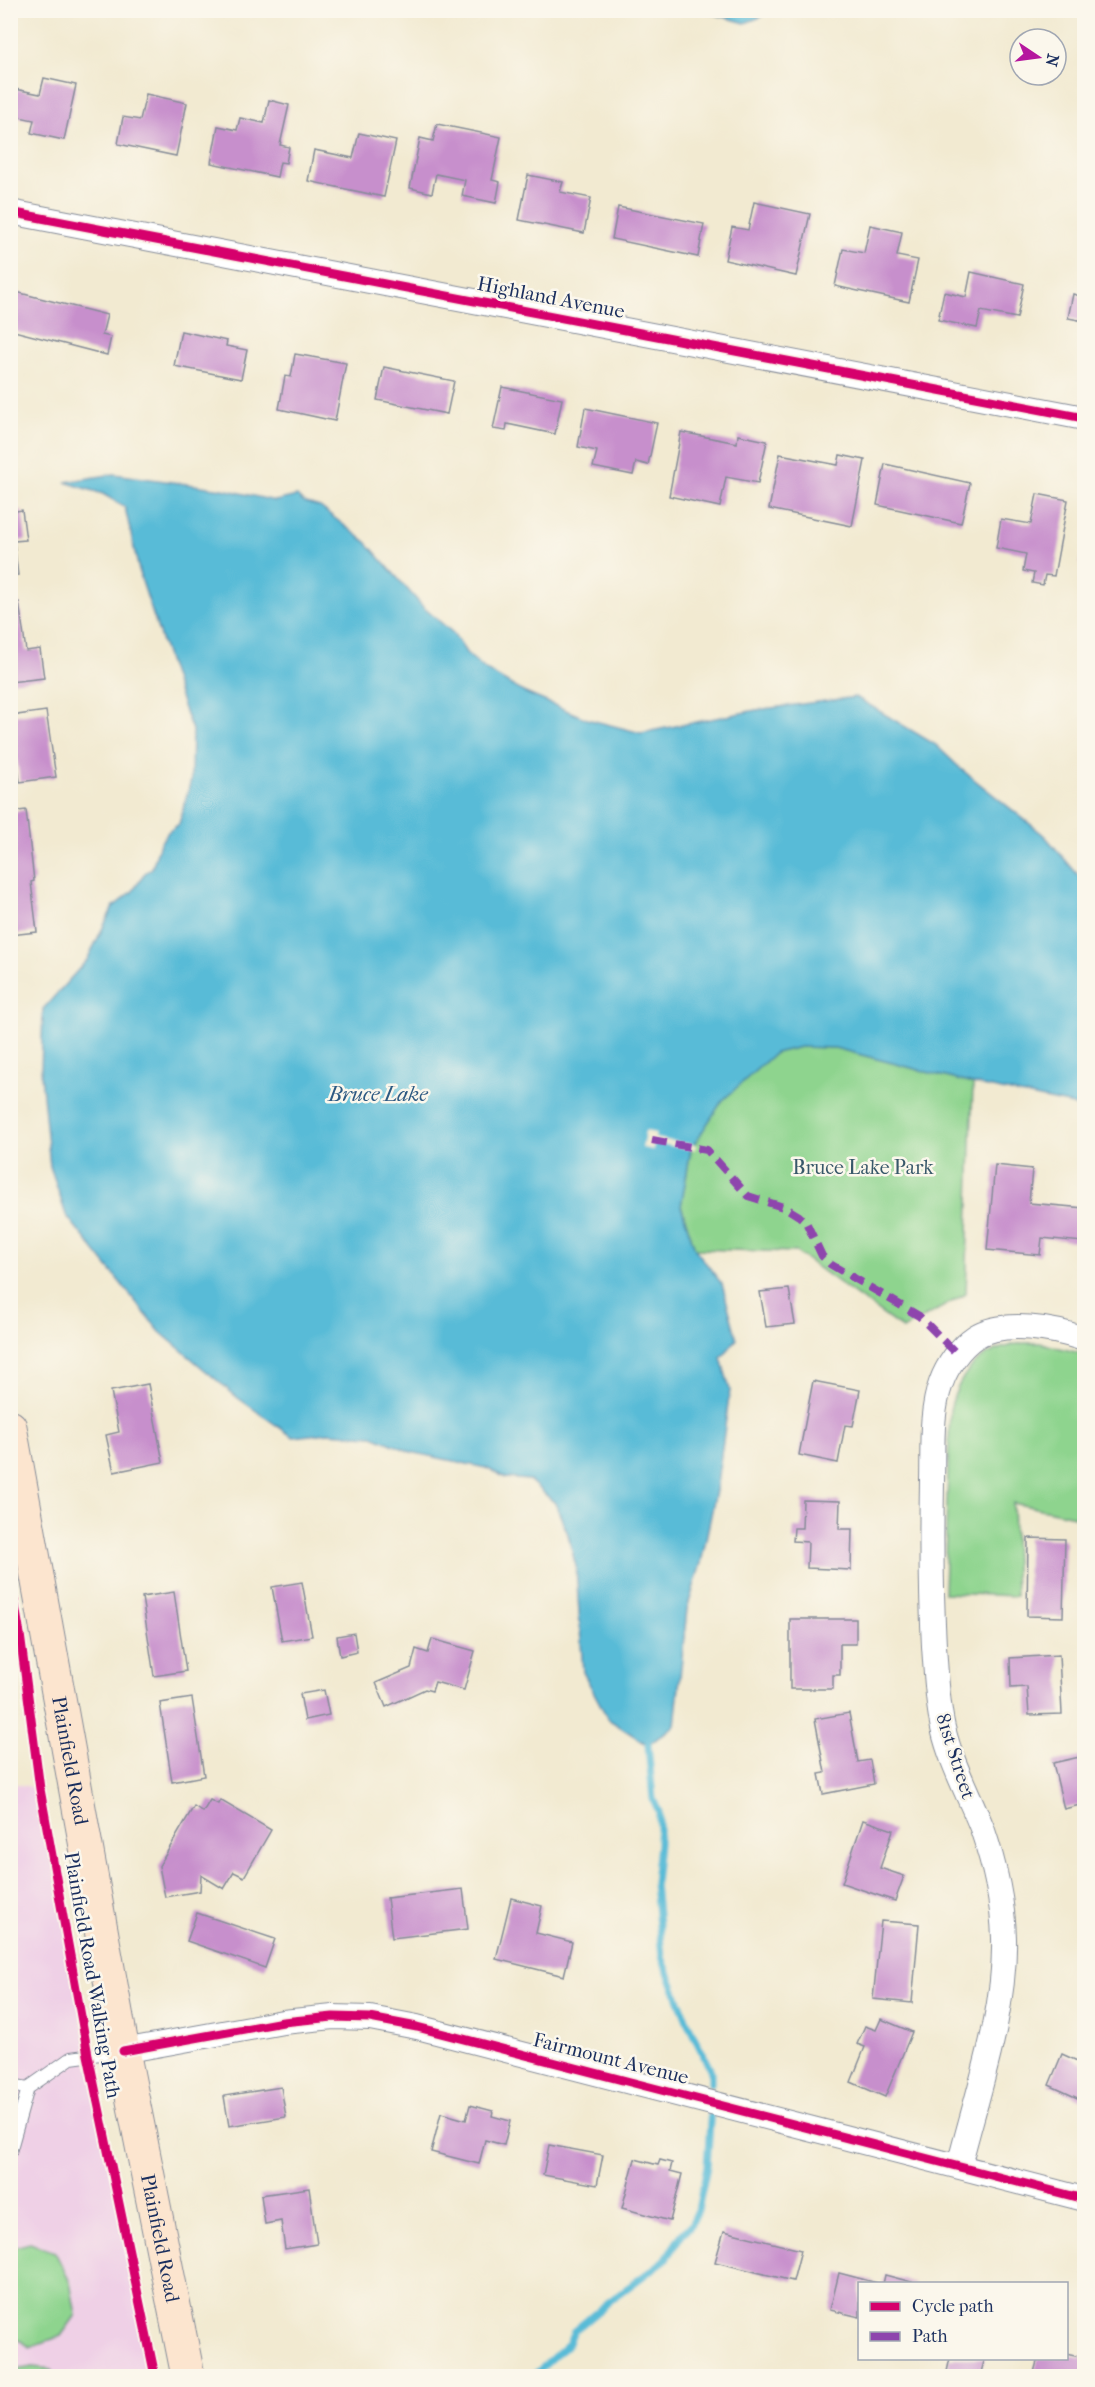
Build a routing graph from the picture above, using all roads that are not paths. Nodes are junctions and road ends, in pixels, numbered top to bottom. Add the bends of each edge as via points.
1 (10, 212) edge
2 (1084, 417) edge
3 (1084, 1339) edge
4 (10, 1427) edge
5 (123, 2051) junction
6 (10, 2085) edge
7 (28, 2088) junction
8 (10, 2152) edge
9 (959, 2166) junction
10 (1084, 2199) edge
11 (188, 2376) edge

1 - 2 street, Highland Avenue
3 - 9 street, 81st Street via 1040,1328 1016,1327 976,1336 957,1354 941,1383 934,1419 931,1545 935,1664 943,1728 991,1857 1004,1937 998,2010
4 - 5 main road, Plainfield Road
5 - 7 lane via 71,2058
5 - 9 street, Fairmount Avenue via 283,2022 370,2018 428,2029
5 - 11 main road, Plainfield Road
6 - 7 lane
7 - 8 lane
9 - 10 street, Fairmount Avenue

